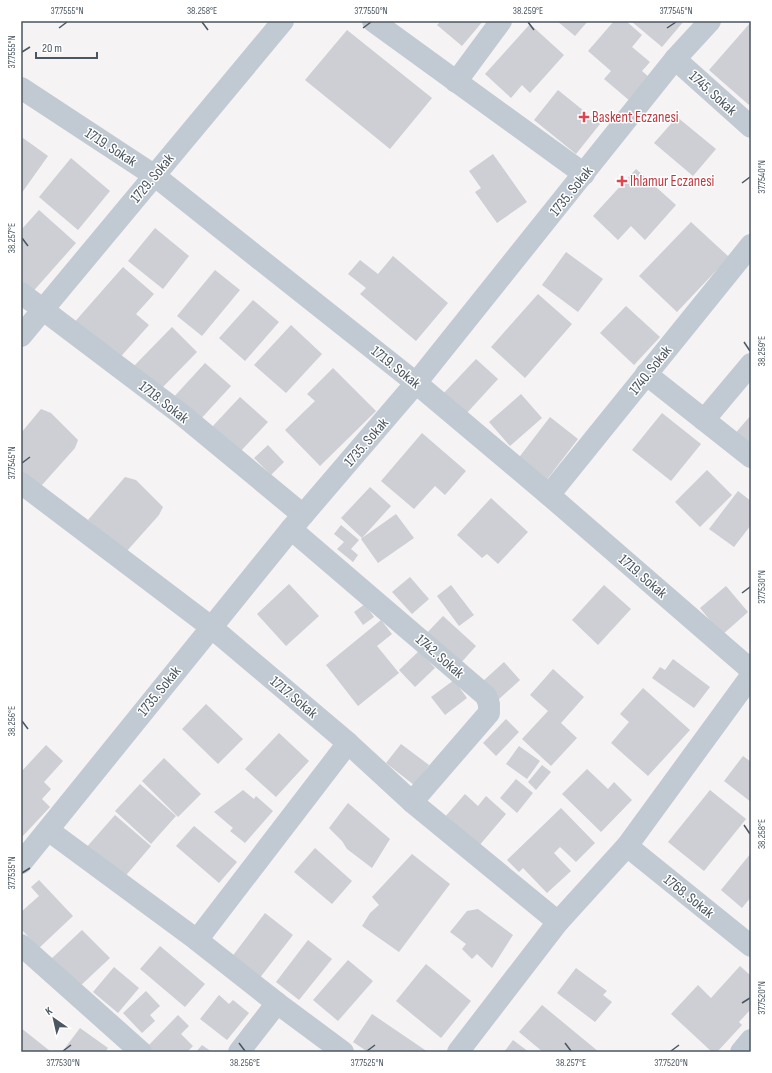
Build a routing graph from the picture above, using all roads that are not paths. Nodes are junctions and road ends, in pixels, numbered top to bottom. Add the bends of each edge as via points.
1 (283, 21) edge
2 (373, 21) edge
3 (501, 21) edge
4 (710, 21) edge
5 (676, 59) junction
6 (456, 82) junction
7 (21, 88) edge
8 (751, 127) edge
9 (584, 174) junction
10 (154, 176) junction
11 (751, 245) edge
12 (21, 293) edge
13 (43, 309) junction
14 (21, 336) edge
15 (751, 364) edge
16 (646, 374) junction
17 (416, 383) junction
18 (704, 420) junction
19 (751, 457) edge
20 (21, 483) edge
21 (549, 496) junction
22 (297, 522) junction
23 (211, 627) junction
24 (751, 670) edge
25 (751, 676) edge
26 (348, 743) junction
27 (412, 802) junction
28 (48, 830) junction
29 (627, 846) junction
30 (21, 863) edge
31 (558, 922) junction
32 (197, 940) junction
33 (21, 945) edge
34 (751, 946) edge
35 (277, 1003) junction
36 (751, 1040) edge
37 (141, 1052) edge
38 (239, 1052) edge
39 (343, 1052) edge
40 (458, 1052) edge
41 (741, 1052) edge

1 - 10 street, 1729. Sokak
2 - 6 street
3 - 6 street
4 - 5 street, 1735. Sokak
5 - 8 street, 1745. Sokak
5 - 9 street, 1735. Sokak
6 - 9 street
7 - 10 street, 1719. Sokak
9 - 17 street, 1735. Sokak
10 - 13 street, 1729. Sokak
10 - 17 street, 1719. Sokak
11 - 16 street, 1740. Sokak
12 - 13 street, 1718. Sokak
13 - 14 street, 1729. Sokak
13 - 22 street, 1718. Sokak via 181,414
15 - 18 street
16 - 18 street
16 - 21 street, 1740. Sokak
17 - 21 street, 1719. Sokak
17 - 22 street, 1735. Sokak
18 - 19 street
20 - 23 street, 1717. Sokak
21 - 24 street, 1719. Sokak
22 - 23 street, 1735. Sokak
22 - 27 street, 1742. Sokak via 486,696 489,713
23 - 26 street, 1717. Sokak
23 - 28 street, 1735. Sokak
25 - 29 street
26 - 27 street, 1717. Sokak
26 - 32 street
27 - 31 street, 1717. Sokak
28 - 30 street, 1735. Sokak
28 - 32 street
29 - 31 street
29 - 34 street, 1768. Sokak
31 - 40 street
32 - 35 street
33 - 37 street
35 - 38 street
35 - 39 street
36 - 41 street

